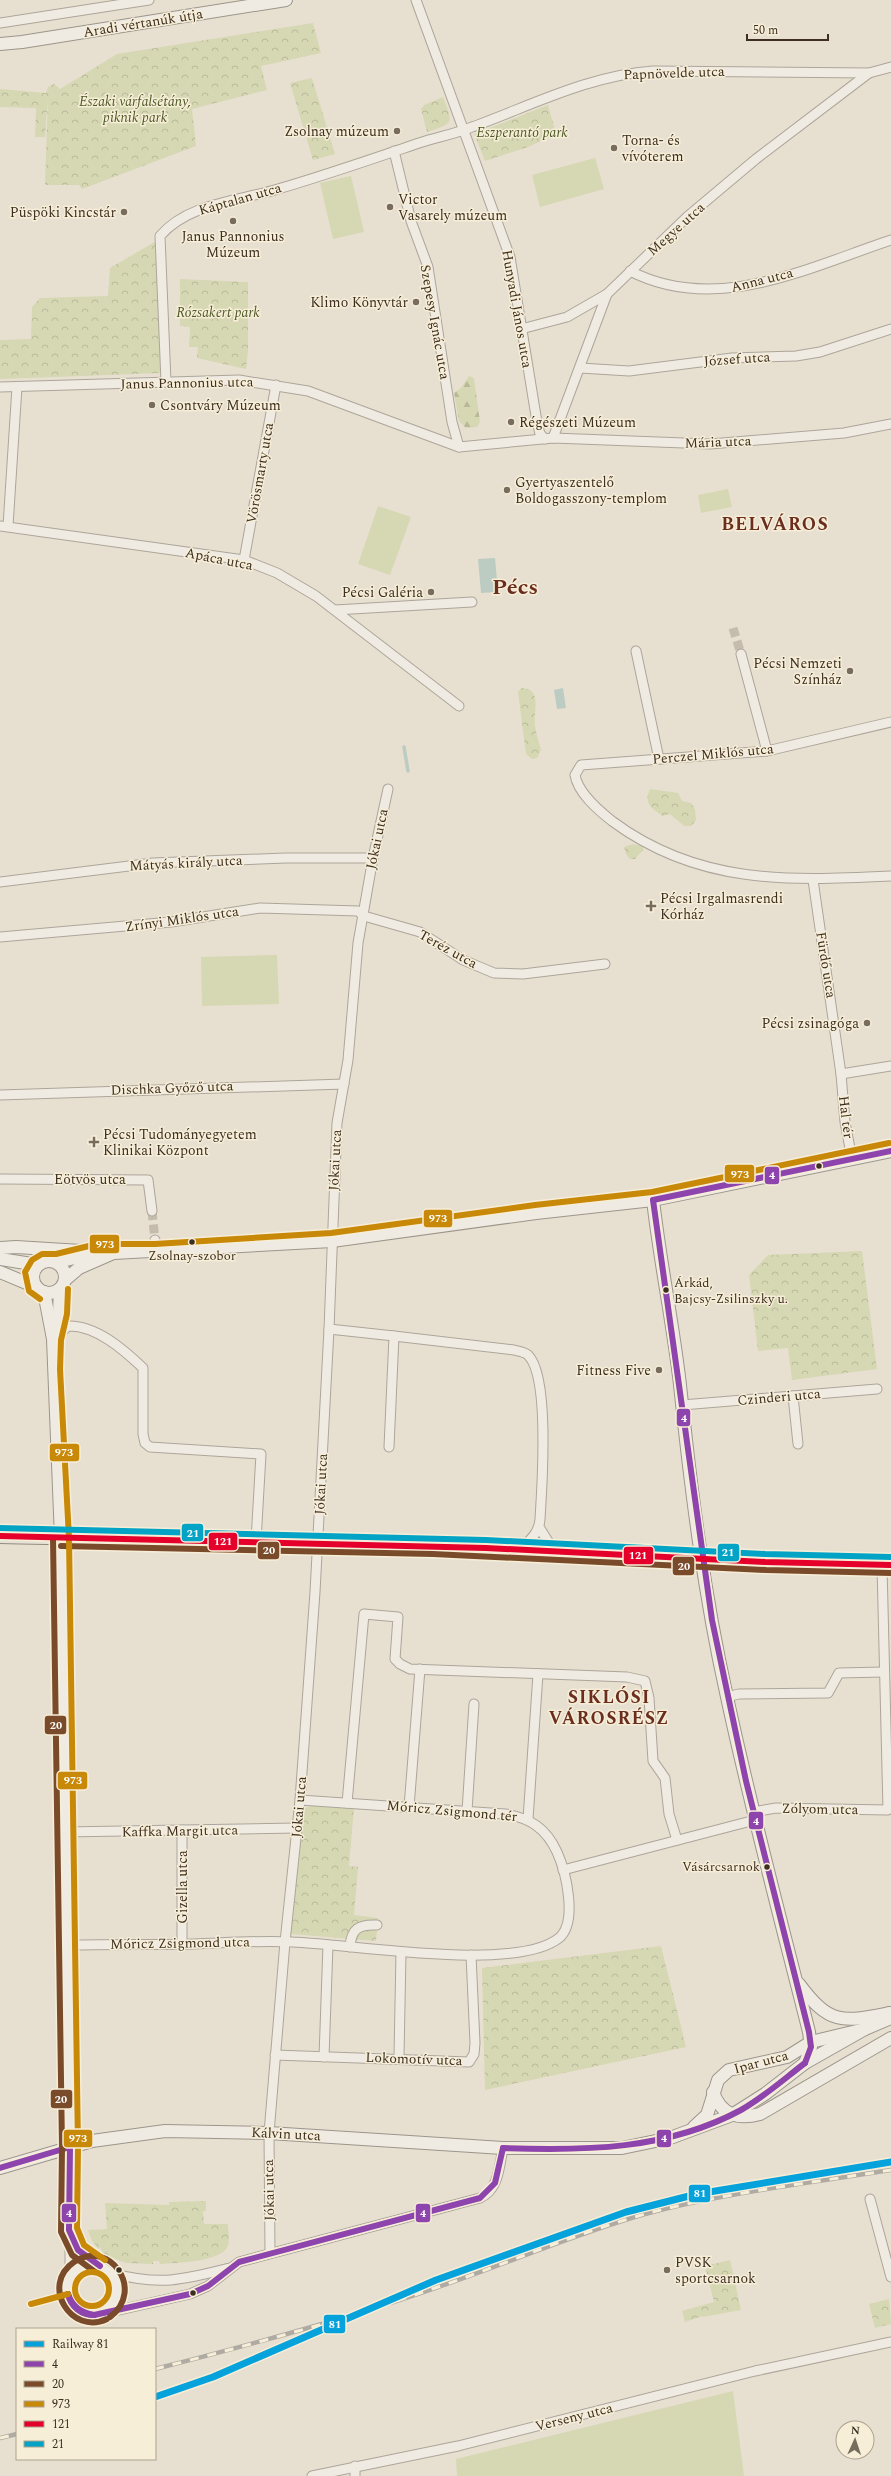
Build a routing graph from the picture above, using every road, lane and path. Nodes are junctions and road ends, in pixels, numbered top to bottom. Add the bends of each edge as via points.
1 (149, 0) edge
2 (286, 0) edge
3 (416, 0) edge
4 (0, 23) edge
5 (0, 44) edge
6 (891, 68) edge
7 (869, 73) junction
8 (465, 129) junction
9 (394, 151) junction
10 (891, 240) edge
11 (630, 271) junction
12 (607, 294) junction
13 (521, 329) junction
14 (891, 329) edge
15 (580, 368) junction
16 (166, 382) junction
17 (276, 385) junction
18 (0, 387) edge
19 (17, 387) junction
20 (891, 424) edge
21 (549, 438) junction
22 (459, 447) junction
23 (4, 526) edge
24 (244, 560) junction
25 (472, 602) dead end
26 (335, 610) junction
27 (636, 651) dead end
28 (741, 654) tunnel mouth
29 (459, 706) dead end
30 (891, 722) edge
31 (767, 750) junction
32 (659, 759) junction
33 (388, 789) dead end
34 (372, 858) junction
35 (891, 876) edge
36 (813, 880) junction
37 (0, 882) edge
38 (362, 915) junction
39 (0, 937) edge
40 (605, 964) dead end
41 (891, 1066) edge
42 (842, 1074) junction
43 (344, 1084) junction
44 (0, 1095) edge
45 (891, 1151) edge
46 (852, 1159) junction
47 (0, 1179) edge
48 (653, 1200) junction
49 (152, 1211) tunnel mouth
50 (332, 1241) junction
51 (0, 1248) edge
52 (98, 1252) junction
53 (114, 1253) junction
54 (0, 1259) edge
55 (57, 1262) junction
56 (38, 1265) junction
57 (0, 1272) edge
58 (63, 1285) junction
59 (40, 1289) junction
60 (329, 1329) junction
61 (394, 1336) junction
62 (53, 1339) junction
63 (877, 1388) dead end
64 (793, 1396) junction
65 (682, 1405) junction
66 (798, 1444) dead end
67 (389, 1447) dead end
68 (539, 1528) junction
69 (0, 1536) edge
70 (61, 1538) junction
71 (256, 1541) junction
72 (318, 1543) junction
73 (521, 1549) junction
74 (558, 1550) junction
75 (702, 1559) junction
76 (886, 1566) edge
77 (420, 1670) junction
78 (884, 1672) junction
79 (538, 1674) junction
80 (726, 1697) junction
81 (474, 1704) dead end
82 (300, 1800) junction
83 (347, 1803) junction
84 (409, 1807) junction
85 (467, 1811) junction
86 (754, 1816) junction
87 (528, 1819) junction
88 (297, 1828) junction
89 (182, 1830) junction
90 (64, 1832) junction
91 (677, 1840) junction
92 (563, 1870) junction
93 (377, 1925) dead end
94 (285, 1942) junction
95 (182, 1944) junction
96 (76, 1945) dead end
97 (328, 1945) junction
98 (350, 1947) junction
99 (401, 1952) junction
100 (471, 1955) junction
101 (795, 1978) junction
102 (891, 2013) edge
103 (891, 2018) edge
104 (865, 2029) junction
105 (810, 2037) junction
106 (891, 2038) edge
107 (275, 2055) junction
108 (324, 2057) junction
109 (399, 2058) junction
110 (805, 2063) junction
111 (714, 2092) junction
112 (732, 2115) junction
113 (688, 2132) junction
114 (269, 2133) junction
115 (70, 2147) junction
116 (503, 2148) junction
117 (0, 2168) edge
118 (870, 2199) dead end
119 (69, 2230) junction
120 (270, 2253) junction
121 (100, 2266) junction
122 (232, 2268) junction
123 (111, 2273) junction
124 (891, 2277) edge
125 (70, 2278) junction
126 (105, 2311) junction
127 (891, 2342) edge
128 (891, 2346) edge
129 (835, 2355) junction
130 (355, 2466) junction
131 (312, 2476) edge
132 (355, 2476) edge

1 - 4 street, Aradi vértanúk útja
2 - 5 street, Aradi vértanúk útja
3 - 8 street, Hunyadi János utca
6 - 7 street, Papnövelde utca
7 - 8 street, Papnövelde utca via 627,73 586,84
7 - 11 street, Megye utca via 756,159 687,217
8 - 9 street, Káptalan utca
8 - 13 street, Hunyadi János utca via 510,257
9 - 16 street, Káptalan utca via 252,197 203,208 167,228 160,236
9 - 22 street, Szepesy Ignác utca via 411,221 428,267 452,422
10 - 11 street, Anna utca via 775,279 730,290 697,290 663,284
11 - 12 street, Megye utca
12 - 13 street via 567,317
12 - 15 street, Megye utca via 588,339
13 - 21 street, Hunyadi János utca via 536,422 540,434
14 - 15 street, József utca via 820,352 796,356 732,358 629,371
15 - 21 street, Megye utca
16 - 17 street, Janus Pannonius utca via 239,380
16 - 19 street, Janus Pannonius utca
17 - 22 street, Janus Pannonius utca via 308,391
17 - 24 street, Vörösmarty utca
18 - 19 street, Janus Pannonius utca
19 - 23 street
20 - 21 street, Mária utca via 844,433 710,444
21 - 22 street, Mária utca
23 - 24 street, Apáca utca
24 - 26 street, Apáca utca via 277,573
25 - 26 street
26 - 29 street, Apáca utca
27 - 32 street
28 - 31 street
30 - 31 street, Perczel Miklós utca
31 - 32 street, Perczel Miklós utca
32 - 36 street, Perczel Miklós utca via 581,765 576,770 576,781 598,810 619,825 697,866 736,874
33 - 34 street, Jókai utca
34 - 37 street, Mátyás király utca via 153,863
34 - 38 street, Jókai utca
35 - 36 street
36 - 42 street, Fürdő utca
38 - 39 street, Zrínyi Miklós utca via 358,911 260,908 171,922
38 - 40 street, Teréz utca via 420,932 463,960 494,973 523,974
38 - 43 street, Jókai utca
41 - 42 street
42 - 46 street, Hal tér via 843,1104
43 - 44 street, Dischka Győző utca
43 - 50 street, Jókai utca via 337,1123
45 - 46 street
46 - 48 street
47 - 49 street, Eötvös utca via 148,1180
48 - 50 street
48 - 65 street
50 - 53 street via 155,1246
50 - 60 street, Jókai utca
51 - 52 street
52 - 53 street
52 - 55 street
53 - 58 street via 79,1268
54 - 56 street
55 - 56 street via 47,1260
55 - 58 street via 64,1269
56 - 59 street via 33,1273
57 - 59 street
58 - 59 street via 52,1293
58 - 62 street
59 - 62 street
60 - 61 street
60 - 72 street, Jókai utca
61 - 67 street
61 - 68 street via 514,1350 527,1354 533,1363 538,1387 543,1447
62 - 70 street via 52,1368
62 - 71 street via 68,1326 89,1329 126,1352 143,1368 143,1434 145,1443 150,1447 261,1454
63 - 64 street, Czinderi utca
64 - 65 street, Czinderi utca
64 - 66 street
65 - 75 street
68 - 73 street
68 - 74 street via 549,1543
69 - 70 main road
70 - 71 main road
70 - 90 street
71 - 72 main road
72 - 73 main road
72 - 82 street, Jókai utca
73 - 74 main road
74 - 75 main road
75 - 76 main road
75 - 80 street
76 - 78 street
77 - 79 street
77 - 83 street via 405,1667 395,1659 398,1617 364,1614
77 - 84 street
78 - 80 street via 839,1673 828,1693 739,1694
78 - 86 street, Zólyom utca via 888,1810 776,1808
79 - 87 street
79 - 91 street via 627,1677 645,1681 649,1698 653,1761 665,1778 669,1814
80 - 86 street
81 - 85 street
82 - 83 street, Móricz Zsigmond tér
82 - 88 street, Jókai utca
83 - 84 street, Móricz Zsigmond tér
84 - 85 street, Móricz Zsigmond tér
85 - 87 street, Móricz Zsigmond tér
86 - 91 street, Zólyom utca
86 - 101 street
87 - 92 street, Móricz Zsigmond tér via 541,1828 551,1841
88 - 89 street, Kaffka Margit utca
88 - 94 street, Jókai utca
89 - 90 street, Kaffka Margit utca
89 - 95 street, Gizella utca
90 - 115 street
91 - 92 street, Zólyom utca
92 - 100 street, Móricz Zsigmond tér via 569,1917 568,1925 558,1938 529,1950
93 - 98 street via 358,1927 351,1934
94 - 95 street, Móricz Zsigmond utca
94 - 97 street, Móricz Zsigmond tér
94 - 107 street, Jókai utca
95 - 96 street, Móricz Zsigmond utca
97 - 98 street, Móricz Zsigmond tér
97 - 108 street
98 - 99 street, Móricz Zsigmond tér
99 - 100 street, Móricz Zsigmond tér
99 - 109 street
100 - 109 street, Lokomotív utca via 475,2043 473,2058 469,2062
101 - 102 street via 812,2002 833,2017 848,2020
101 - 105 street
103 - 104 street, Ipar utca
104 - 105 street, Ipar utca
104 - 110 street, Ipar utca
105 - 110 street
105 - 111 street, Ipar utca via 787,2057 728,2070 718,2080
106 - 112 street via 760,2114 743,2117
107 - 108 street, Lokomotív utca
107 - 114 street, Jókai utca
108 - 109 street, Lokomotív utca
110 - 112 street, Ipar utca via 765,2094
111 - 112 street via 720,2106
111 - 113 street, Ipar utca via 707,2114
112 - 113 street, Ipar utca
113 - 116 street, Ipar utca via 647,2144 622,2148
114 - 115 street, Kálvin utca via 165,2131 125,2135
114 - 116 street, Kálvin utca
114 - 120 street, Jókai utca
115 - 117 street, Kálvin utca
115 - 119 street
116 - 120 street via 496,2182 489,2194
118 - 124 street
119 - 121 street via 78,2250
119 - 125 street
120 - 122 street via 239,2262
121 - 123 street
121 - 125 street via 83,2266
122 - 123 street via 184,2280 164,2282 136,2280
122 - 126 street via 208,2286 190,2294
123 - 126 street via 115,2279 117,2294 111,2307
125 - 126 street via 67,2293 75,2308 89,2314
127 - 129 street, Verseny utca
128 - 129 street, Verseny utca via 858,2354
129 - 130 street, Verseny utca via 755,2371 458,2446
130 - 131 street, Verseny utca
130 - 132 street

